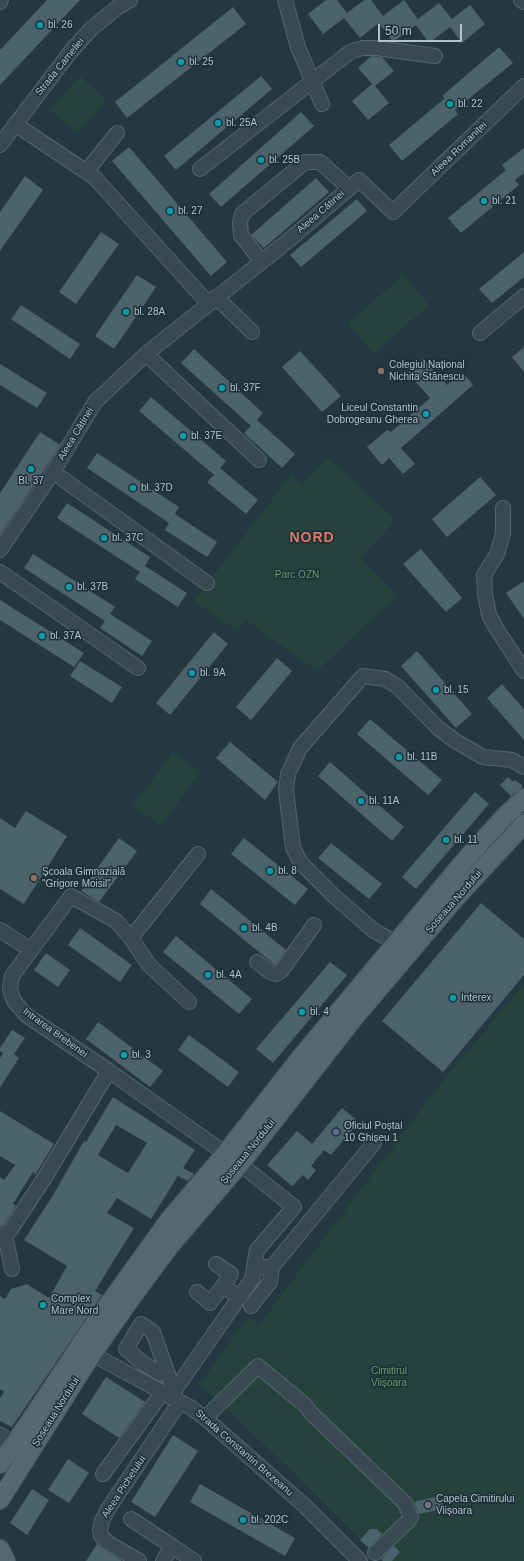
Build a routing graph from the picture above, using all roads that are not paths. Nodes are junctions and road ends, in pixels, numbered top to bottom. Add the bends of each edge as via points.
1 (130, 0) edge
2 (285, 0) edge
3 (521, 0) edge
4 (524, 2) edge
5 (435, 56) dead end
6 (312, 82) junction
7 (524, 86) edge
8 (322, 104) dead end
9 (15, 124) junction
10 (117, 133) dead end
11 (0, 145) edge
12 (200, 169) dead end
13 (86, 172) junction
14 (354, 184) junction
15 (261, 261) junction
16 (524, 296) edge
17 (212, 300) junction
18 (252, 332) dead end
19 (480, 333) dead end
20 (146, 354) junction
21 (259, 460) dead end
22 (53, 472) junction
23 (503, 508) dead end
24 (0, 550) edge
25 (0, 572) edge
26 (206, 583) dead end
27 (138, 668) dead end
28 (524, 671) edge
29 (524, 767) edge
30 (524, 798) edge
31 (524, 824) edge
32 (198, 854) dead end
33 (314, 925) dead end
34 (0, 930) edge
35 (131, 938) junction
36 (396, 943) junction
37 (31, 950) junction
38 (410, 954) junction
39 (257, 962) dead end
40 (189, 1002) dead end
41 (108, 1071) junction
42 (374, 1143) dead end
43 (225, 1154) junction
44 (240, 1164) junction
45 (2, 1236) edge
46 (216, 1264) dead end
47 (254, 1267) junction
48 (272, 1268) junction
49 (12, 1269) dead end
50 (223, 1286) junction
51 (198, 1292) dead end
52 (239, 1297) junction
53 (251, 1306) dead end
54 (92, 1354) junction
55 (167, 1371) dead end
56 (177, 1384) junction
57 (170, 1397) junction
58 (205, 1418) junction
59 (7, 1440) edge
60 (0, 1464) edge
61 (103, 1474) dead end
62 (0, 1500) edge
63 (131, 1519) dead end
64 (172, 1546) junction
65 (0, 1549) edge
66 (375, 1553) dead end
67 (6, 1561) edge
68 (139, 1561) edge
69 (163, 1561) edge
70 (194, 1561) edge
71 (360, 1561) edge

1 - 9 street, Strada Cameliei via 91,30 71,51
2 - 6 street via 298,46
3 - 4 street
5 - 6 street via 362,48 350,52
6 - 8 street
6 - 12 street
7 - 14 street, Aleea Romaniței via 393,212
9 - 11 street, Strada Cameliei
9 - 13 street
10 - 13 street
13 - 17 street via 94,177
14 - 15 street, Aleea Cătinei
14 - 15 street via 320,162 304,162 242,214 241,235
15 - 17 street, Aleea Cătinei
16 - 19 street
17 - 18 street
17 - 20 street, Aleea Cătinei
20 - 21 street
20 - 22 street, Aleea Cătinei via 95,402
22 - 24 street, Aleea Cătinei
22 - 26 street
23 - 28 street via 503,534 497,554 484,574 485,594 489,615
25 - 27 street
29 - 36 street via 512,760 483,757 438,728 386,679 363,676 300,748 288,774 286,790 293,848 301,863 334,896 373,930
30 - 36 main road, Șoseaua Nordului via 466,859
31 - 38 main road, Șoseaua Nordului via 454,900
32 - 35 street
33 - 39 street via 281,971 276,974 270,972
34 - 37 street
35 - 37 street, Intrarea Brebenei via 116,921 71,896
35 - 40 street via 150,966
36 - 38 street
36 - 43 main road, Șoseaua Nordului via 300,1057
37 - 41 street, Intrarea Brebenei via 12,976 10,989 14,1001 26,1014
38 - 44 main road, Șoseaua Nordului via 354,1018
41 - 43 street, Intrarea Brebenei
41 - 45 street via 45,1177 11,1229
42 - 48 street
43 - 44 street, Intrarea Brebenei
43 - 59 main road, Șoseaua Nordului via 169,1220 78,1347
44 - 47 street, Intrarea Brebenei via 294,1207 256,1250
44 - 54 main road, Șoseaua Nordului via 169,1247
45 - 49 street
46 - 50 street via 231,1274
47 - 48 street
47 - 52 street via 252,1278
48 - 53 street via 270,1282
50 - 51 street via 210,1303
50 - 52 street
52 - 56 street
54 - 57 street, Strada Constantin Brezeanu
54 - 62 main road, Șoseaua Nordului
55 - 56 street via 170,1380
56 - 57 street
57 - 58 street, Strada Constantin Brezeanu
57 - 61 street
57 - 68 street, Aleea Pichetului via 108,1509 100,1530 101,1536 110,1544
58 - 66 street via 258,1366 304,1405 405,1503 411,1516 409,1520
58 - 71 street, Strada Constantin Brezeanu via 305,1506
59 - 60 main road, Șoseaua Nordului
63 - 64 street
64 - 69 street
64 - 70 street
65 - 67 main road

